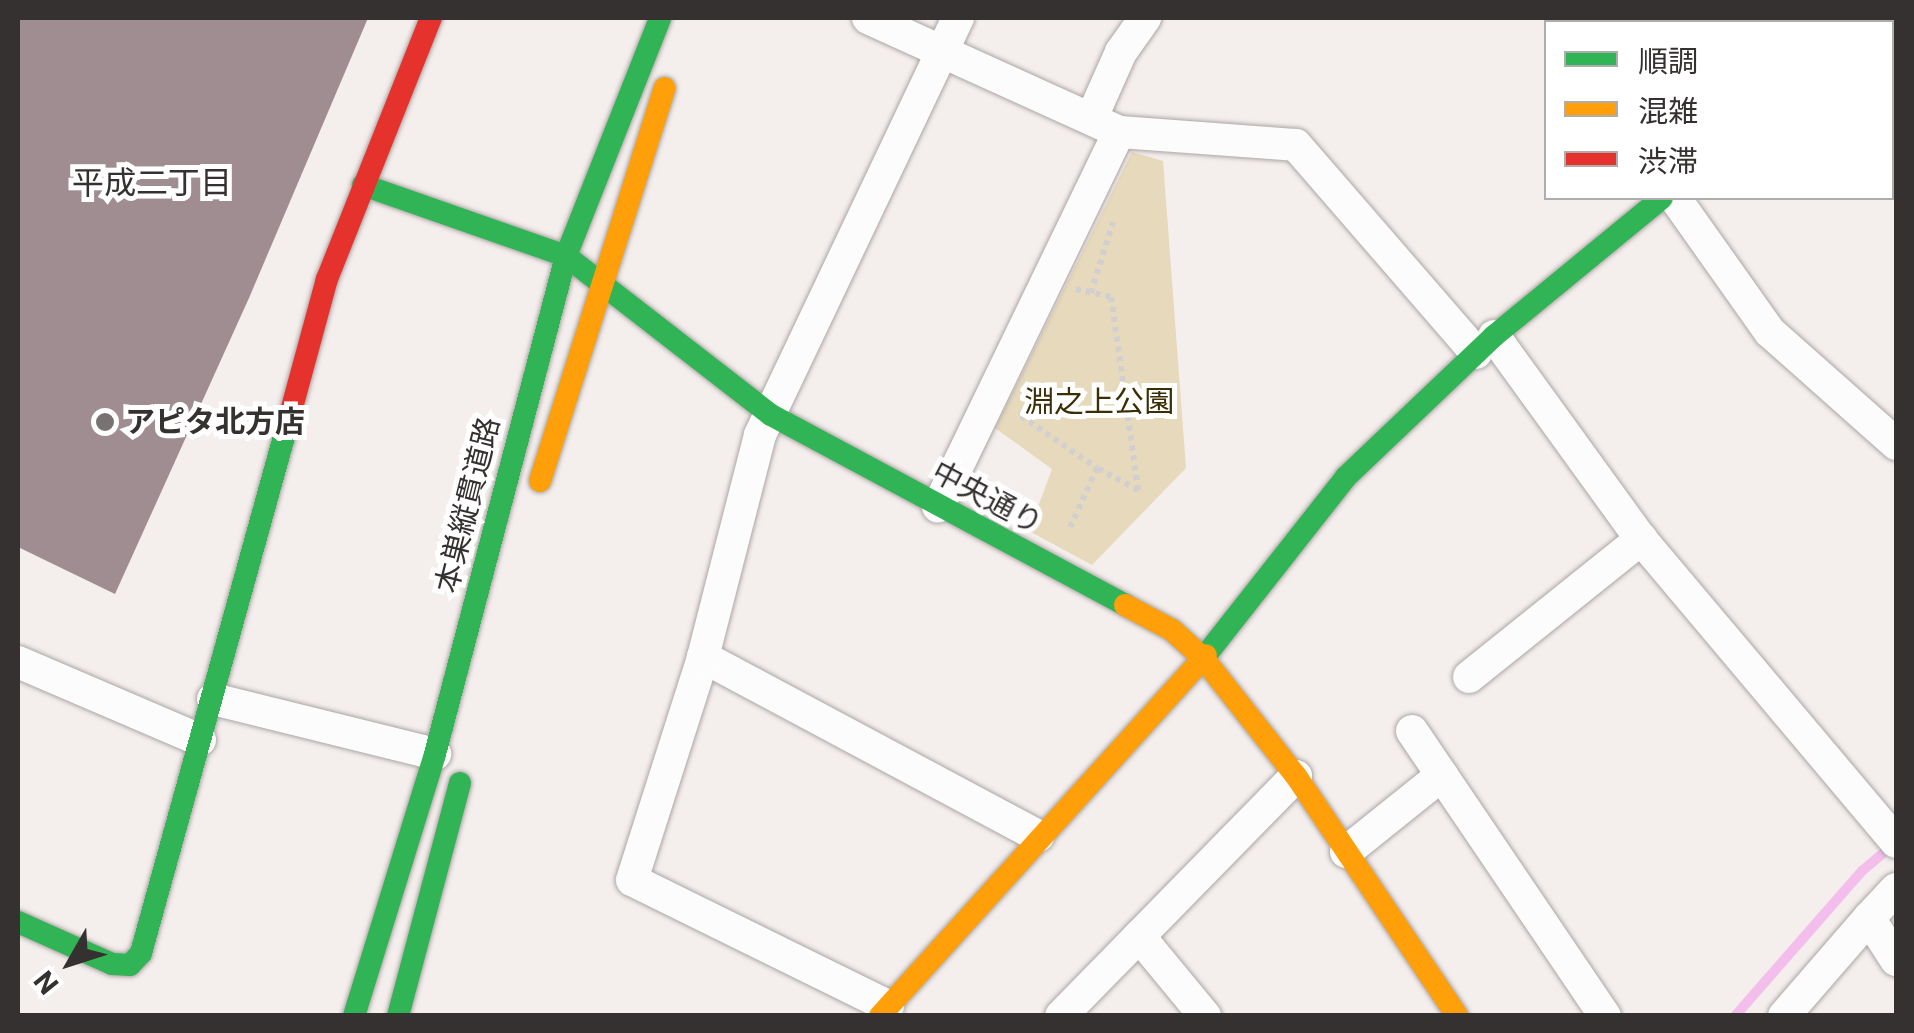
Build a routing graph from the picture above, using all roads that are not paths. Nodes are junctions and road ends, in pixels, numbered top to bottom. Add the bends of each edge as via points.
1 (431, 18) edge
2 (660, 18) edge
3 (868, 18) edge
4 (958, 18) edge
5 (1145, 18) edge
6 (944, 52) junction
7 (674, 62) dead end
8 (1105, 124) junction
9 (363, 185) junction
10 (1660, 200) edge
11 (1677, 200) edge
12 (566, 256) junction
13 (602, 283) junction
14 (1485, 345) junction
15 (770, 415) junction
16 (1896, 444) edge
17 (534, 502) dead end
18 (938, 506) junction
19 (1641, 539) junction
20 (704, 657) junction
21 (1203, 658) junction
22 (18, 662) edge
23 (1469, 677) dead end
24 (213, 699) junction
25 (1412, 731) dead end
26 (200, 740) junction
27 (450, 758) junction
28 (1442, 775) junction
29 (1296, 776) junction
30 (1889, 834) edge
31 (1038, 836) junction
32 (1346, 852) junction
33 (1896, 889) edge
34 (1869, 918) junction
35 (18, 922) edge
36 (1139, 936) junction
37 (1896, 960) edge
38 (884, 1010) edge
39 (354, 1016) edge
40 (398, 1016) edge
41 (1060, 1016) edge
42 (1205, 1016) edge
43 (1457, 1016) edge
44 (1606, 1016) edge
45 (1784, 1016) edge

1 - 9 street
2 - 12 street, 本巣縦貫道路
3 - 6 street
4 - 6 street
5 - 8 street via 1121,52
6 - 8 street
6 - 15 street
7 - 13 street
8 - 14 street via 1296,145
8 - 18 street via 1063,284
9 - 12 street, 中央通り
9 - 24 street via 327,279
10 - 14 street
11 - 16 street via 1770,332
12 - 13 street, 中央通り
12 - 27 street, 本巣縦貫道路
13 - 15 street, 中央通り
13 - 17 street
14 - 19 street
14 - 21 street via 1346,477
15 - 18 street, 中央通り
15 - 20 street
18 - 21 street, 中央通り via 1172,630
19 - 23 street
19 - 30 street
20 - 31 street
20 - 38 street via 632,880
21 - 29 street, 中央通り
21 - 31 street
22 - 26 street
24 - 26 street
24 - 27 street
25 - 28 street
26 - 35 street via 138,960 112,964
27 - 39 street, 本巣縦貫道路
27 - 40 street, 本巣縦貫道路
28 - 32 street
28 - 44 street
29 - 32 street, 中央通り
29 - 36 street
31 - 38 street
32 - 43 street, 中央通り
33 - 34 street
34 - 37 street
34 - 45 street
36 - 41 street
36 - 42 street

